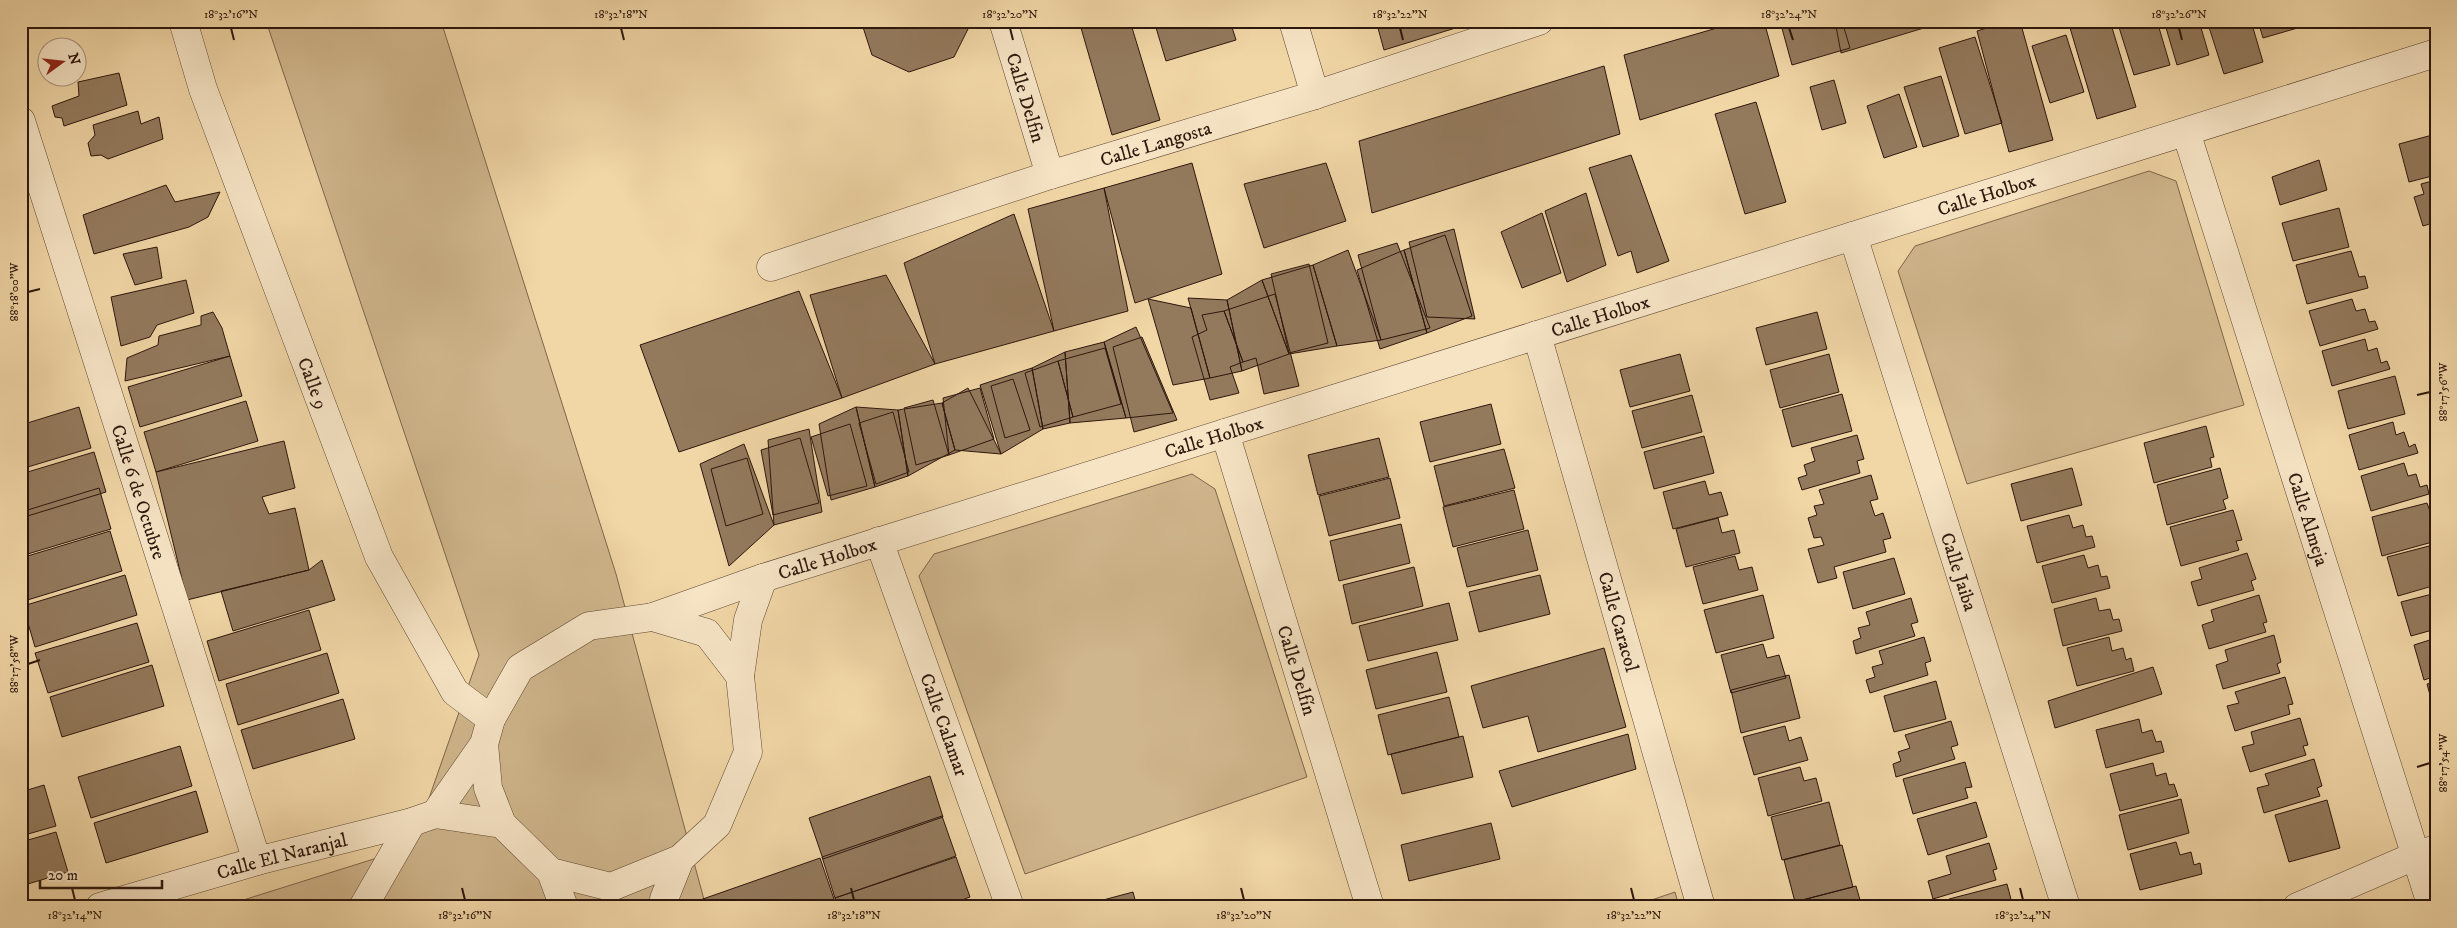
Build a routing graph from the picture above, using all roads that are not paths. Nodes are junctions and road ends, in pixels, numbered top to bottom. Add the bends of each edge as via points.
1 (183, 21) edge
2 (1002, 21) edge
3 (1293, 21) edge
4 (1539, 21) edge
5 (2436, 53) edge
6 (1315, 96) junction
7 (21, 121) edge
8 (2186, 132) junction
9 (1050, 175) junction
10 (1853, 236) junction
11 (772, 267) dead end
12 (1537, 335) junction
13 (1225, 433) junction
14 (879, 541) junction
15 (763, 578) junction
16 (653, 617) junction
17 (740, 676) junction
18 (487, 731) junction
19 (423, 818) junction
20 (502, 824) junction
21 (2426, 852) edge
22 (680, 859) junction
23 (257, 861) junction
24 (551, 872) junction
25 (100, 907) edge
26 (363, 907) edge
27 (564, 907) edge
28 (664, 907) edge
29 (1010, 907) edge
30 (1370, 907) edge
31 (1702, 907) edge
32 (2066, 907) edge
33 (2297, 907) edge
34 (2432, 907) edge

1 - 18 street, Calle 9 via 203,89 378,557 456,692
2 - 9 street, Calle Delfin
3 - 6 street
4 - 6 street, Calle Langosta
5 - 8 street, Calle Holbox
6 - 9 street, Calle Langosta
7 - 23 street, Calle 6 de Octubre
8 - 10 street, Calle Holbox
8 - 21 street, Calle Almeja
9 - 11 street, Calle Langosta
10 - 12 street, Calle Holbox
10 - 32 street, Calle Jaiba
12 - 13 street, Calle Holbox
12 - 31 street, Calle Caracol
13 - 14 street, Calle Holbox
13 - 30 street, Calle Delfín
14 - 15 street, Calle Holbox
14 - 29 street, Calle Calamar
15 - 16 street, Calle Holbox
15 - 17 street via 748,620
16 - 17 street via 707,632
16 - 18 street via 589,626 520,668
17 - 22 street via 748,752 717,825
18 - 19 street
18 - 20 street via 488,788
19 - 20 street
19 - 23 street, Calle El Naranjal
19 - 26 street
20 - 24 street
21 - 33 street
21 - 34 street, Calle Almeja
22 - 24 street via 611,887
22 - 28 street via 664,899
23 - 25 street, Calle El Naranjal
24 - 27 street

